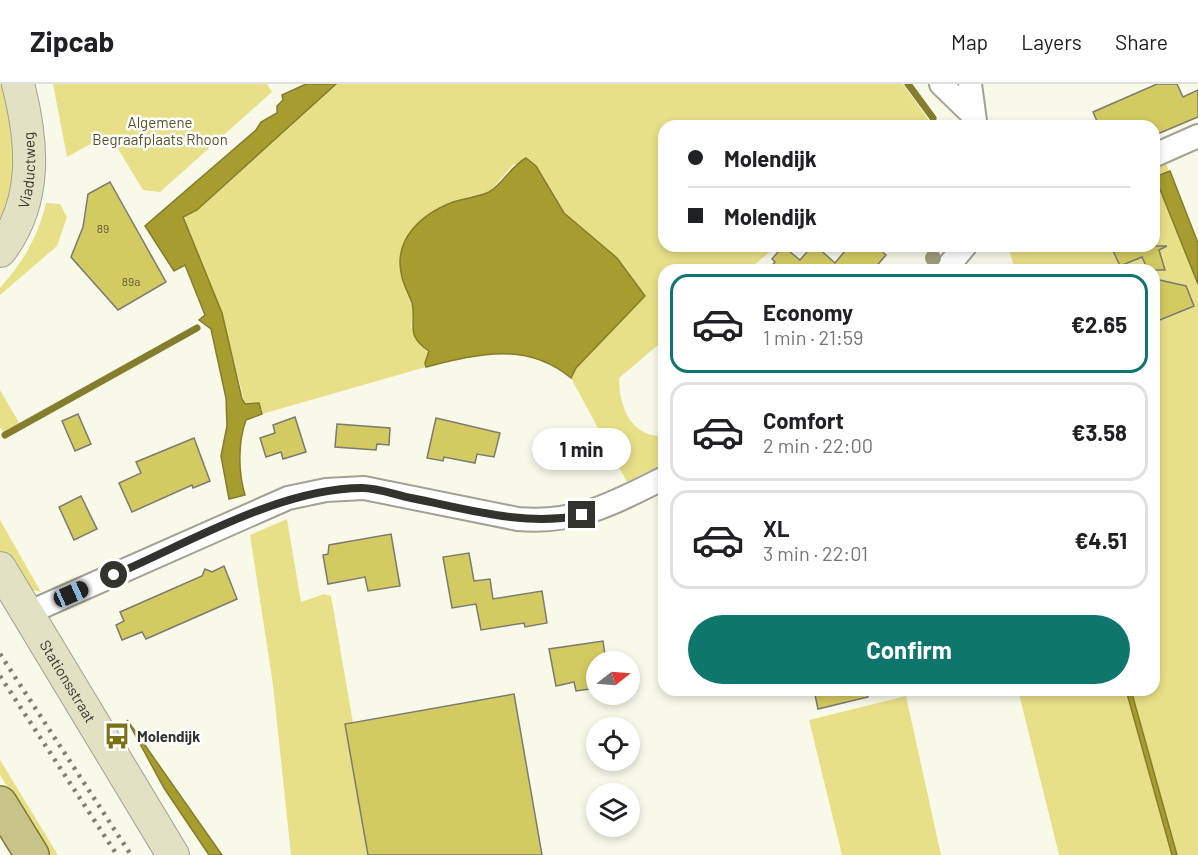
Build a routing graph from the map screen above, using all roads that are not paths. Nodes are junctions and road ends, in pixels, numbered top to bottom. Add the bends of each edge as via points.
1 (18, 84) edge
2 (941, 84) edge
3 (970, 84) edge
4 (974, 120) edge
5 (975, 120) edge
6 (1198, 136) edge
7 (1160, 153) edge
8 (0, 251) edge
9 (960, 252) edge
10 (950, 264) edge
11 (658, 480) edge
12 (0, 568) edge
13 (28, 613) junction
14 (0, 803) edge
15 (32, 855) edge
16 (173, 855) edge

1 - 8 street, Viaductweg via 30,147 29,186 20,217
2 - 4 street
3 - 5 street
6 - 7 street
9 - 10 street
11 - 13 street via 604,508 571,518 538,521 364,488 297,496
12 - 13 street, Stationsstraat
13 - 16 street, Stationsstraat
14 - 15 main road

